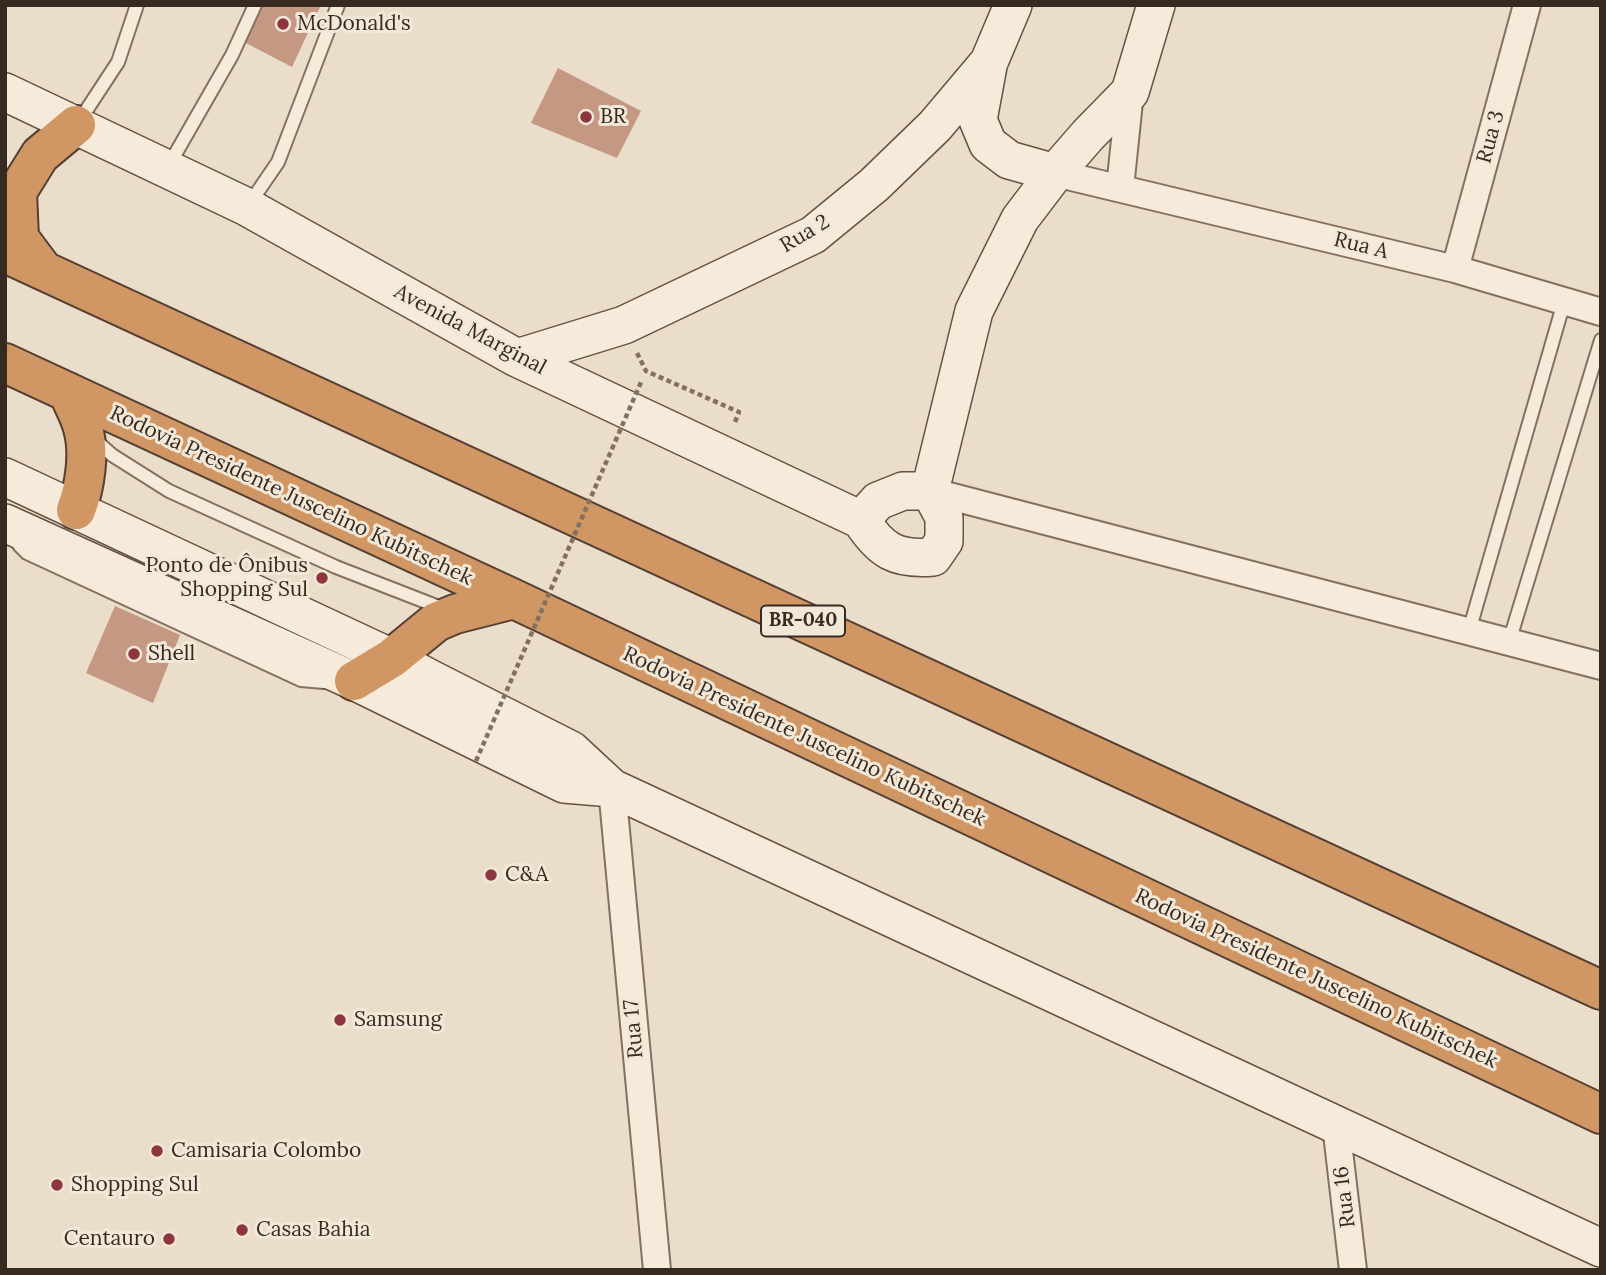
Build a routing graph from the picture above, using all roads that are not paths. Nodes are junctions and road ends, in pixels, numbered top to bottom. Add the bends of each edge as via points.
1 (136, 5) edge
2 (255, 5) edge
3 (338, 5) edge
4 (1013, 5) edge
5 (1156, 5) edge
6 (1527, 5) edge
7 (989, 62) junction
8 (5, 92) edge
9 (1130, 92) junction
10 (76, 125) junction
11 (167, 168) junction
12 (1055, 173) junction
13 (1120, 188) junction
14 (247, 207) junction
15 (5, 253) edge
16 (1455, 269) junction
17 (43, 270) junction
18 (1564, 302) junction
19 (1601, 312) edge
20 (1601, 340) edge
21 (517, 358) junction
22 (5, 363) edge
23 (68, 392) junction
24 (84, 429) junction
25 (5, 477) edge
26 (930, 491) junction
27 (76, 510) junction
28 (861, 520) junction
29 (11, 526) edge
30 (514, 600) junction
31 (446, 618) junction
32 (1469, 631) junction
33 (1509, 642) junction
34 (392, 658) junction
35 (1601, 666) edge
36 (429, 678) junction
37 (354, 681) junction
38 (612, 788) junction
39 (1601, 990) edge
40 (1601, 1114) edge
41 (1336, 1125) junction
42 (1601, 1248) edge
43 (657, 1270) edge
44 (1353, 1270) edge

1 - 10 lane via 118,62
2 - 11 lane via 232,55
3 - 14 lane via 278,162
4 - 7 street, Rua 2
5 - 9 street
6 - 16 street, Rua 3
7 - 12 street via 978,120 988,144 1009,160
7 - 21 street, Rua 2 via 935,126 874,185 813,234 624,325
8 - 10 street, Avenida Marginal
9 - 12 street
9 - 13 street
10 - 11 street, Avenida Marginal
10 - 17 highway via 40,155 18,192 19,238
11 - 14 street, Avenida Marginal
12 - 13 street, Rua A
12 - 26 street via 1020,219 974,311
13 - 16 street, Rua A
14 - 21 street, Avenida Marginal
15 - 17 highway, BR-040
16 - 18 street, Rua A
17 - 39 highway, BR-040
18 - 19 street, Rua A
18 - 32 lane
20 - 33 lane
21 - 28 street, Avenida Marginal
22 - 23 highway, Rodovia Presidente Juscelino Kubitschek
23 - 24 highway
23 - 30 highway, Rodovia Presidente Juscelino Kubitschek
24 - 27 highway via 86,461
24 - 31 lane via 112,455 169,491 336,567 434,604
25 - 27 street
26 - 28 street via 903,491 878,501
26 - 28 street, Avenida Marginal via 944,517 944,541 933,557 915,559 888,551
26 - 32 street
27 - 34 street
29 - 37 street
30 - 31 highway
30 - 40 highway, Rodovia Presidente Juscelino Kubitschek
31 - 34 highway
31 - 36 street
32 - 33 street
33 - 35 street
34 - 36 street
34 - 37 highway
36 - 38 street via 571,750
37 - 38 street via 564,784
38 - 41 street
38 - 43 street, Rua 17
41 - 42 street
41 - 44 street, Rua 16

